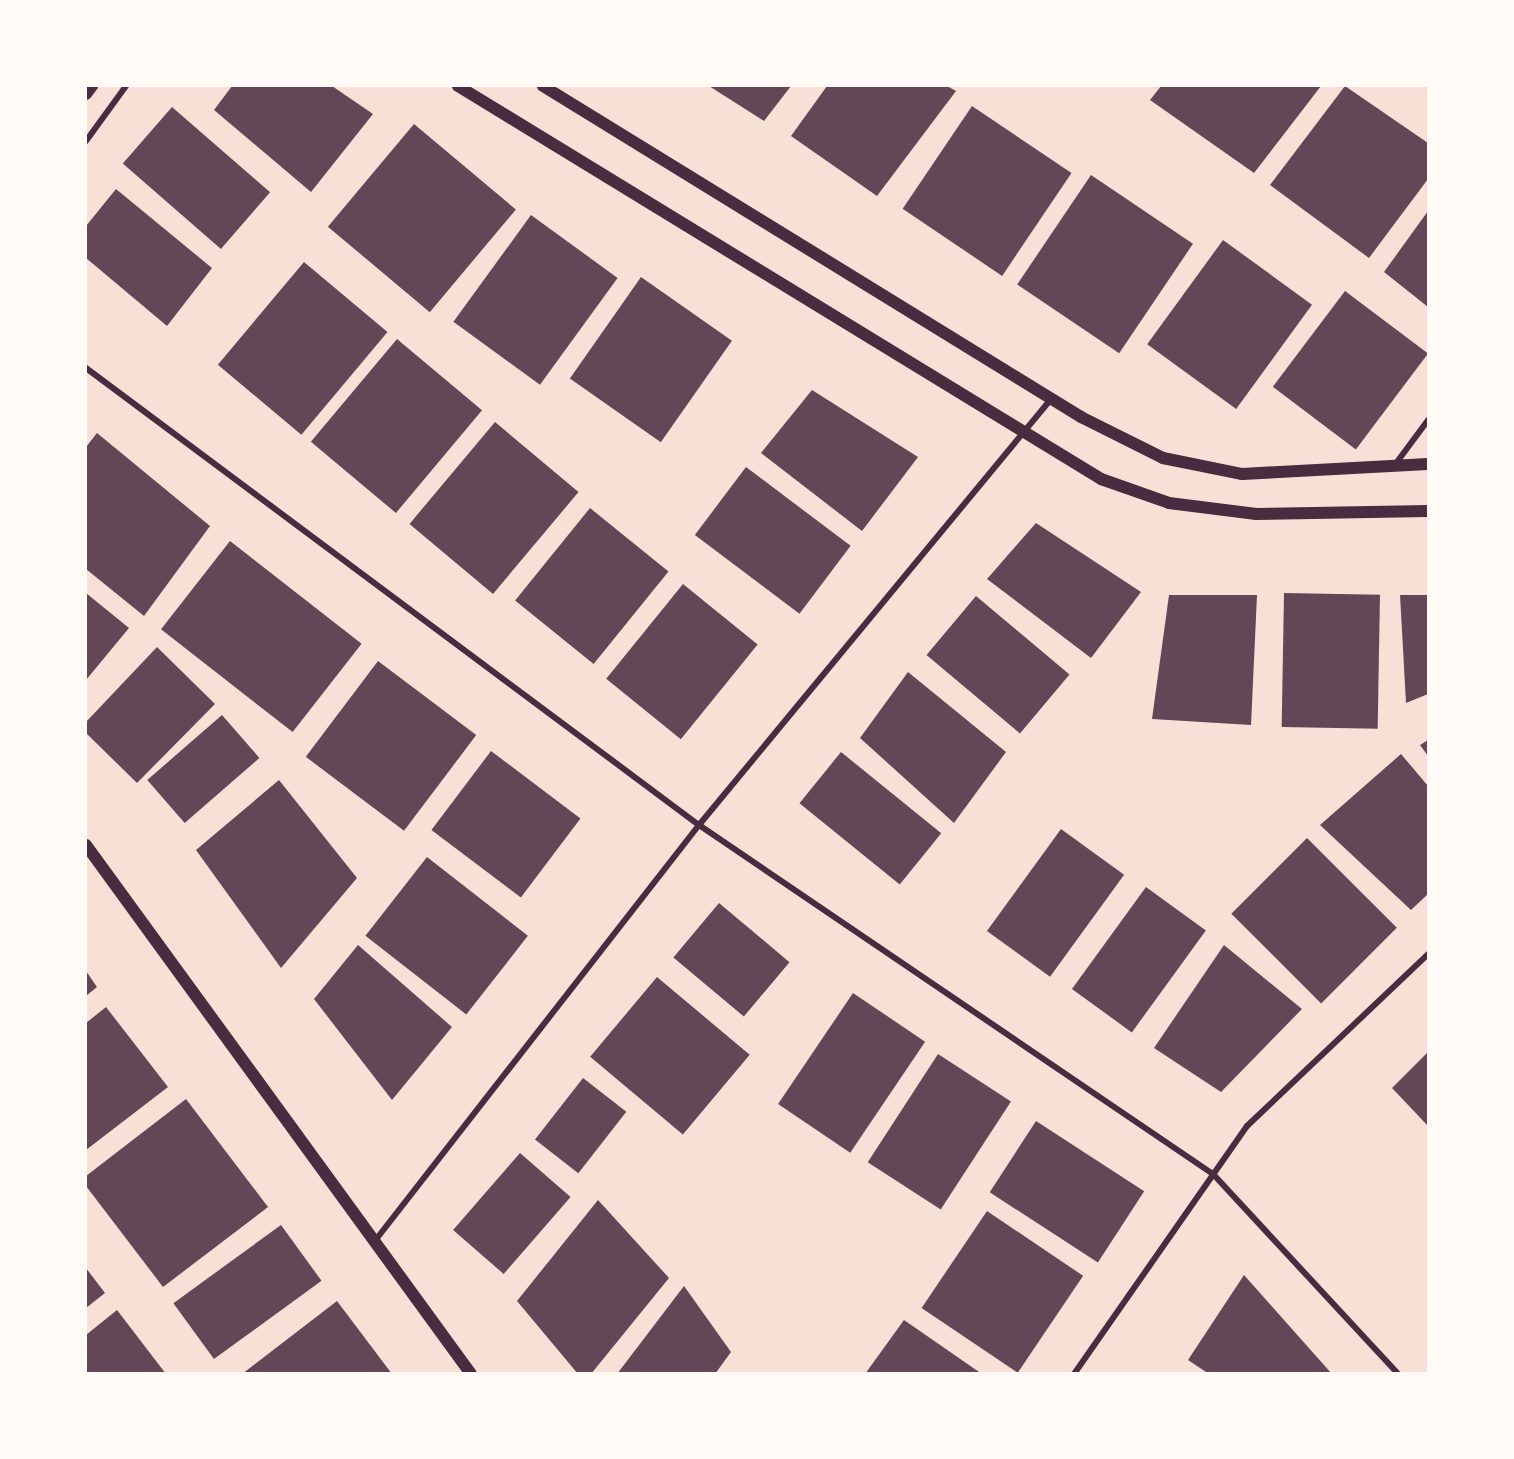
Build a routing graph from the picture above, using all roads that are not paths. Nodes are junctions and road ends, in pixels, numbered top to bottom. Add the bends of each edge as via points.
1 (92, 86) edge
2 (126, 86) edge
3 (458, 86) edge
4 (543, 86) edge
5 (86, 94) edge
6 (86, 141) edge
7 (86, 368) edge
8 (1051, 399) junction
9 (1428, 420) edge
10 (1027, 431) junction
11 (1428, 464) edge
12 (1394, 466) junction
13 (1428, 511) edge
14 (699, 825) junction
15 (86, 845) edge
16 (1428, 954) edge
17 (1213, 1174) junction
18 (374, 1242) junction
19 (471, 1374) edge
20 (1074, 1374) edge
21 (1398, 1374) edge

1 - 5 main road
2 - 6 street
3 - 10 main road
4 - 8 main road
7 - 14 street
8 - 10 street
8 - 12 main road via 1163,458 1242,474
9 - 12 street
10 - 13 main road via 1101,479 1169,503 1256,514
10 - 14 street
11 - 12 main road
14 - 17 street
14 - 18 street
15 - 18 main road
16 - 17 street via 1247,1126
17 - 20 street
17 - 21 street
18 - 19 main road

